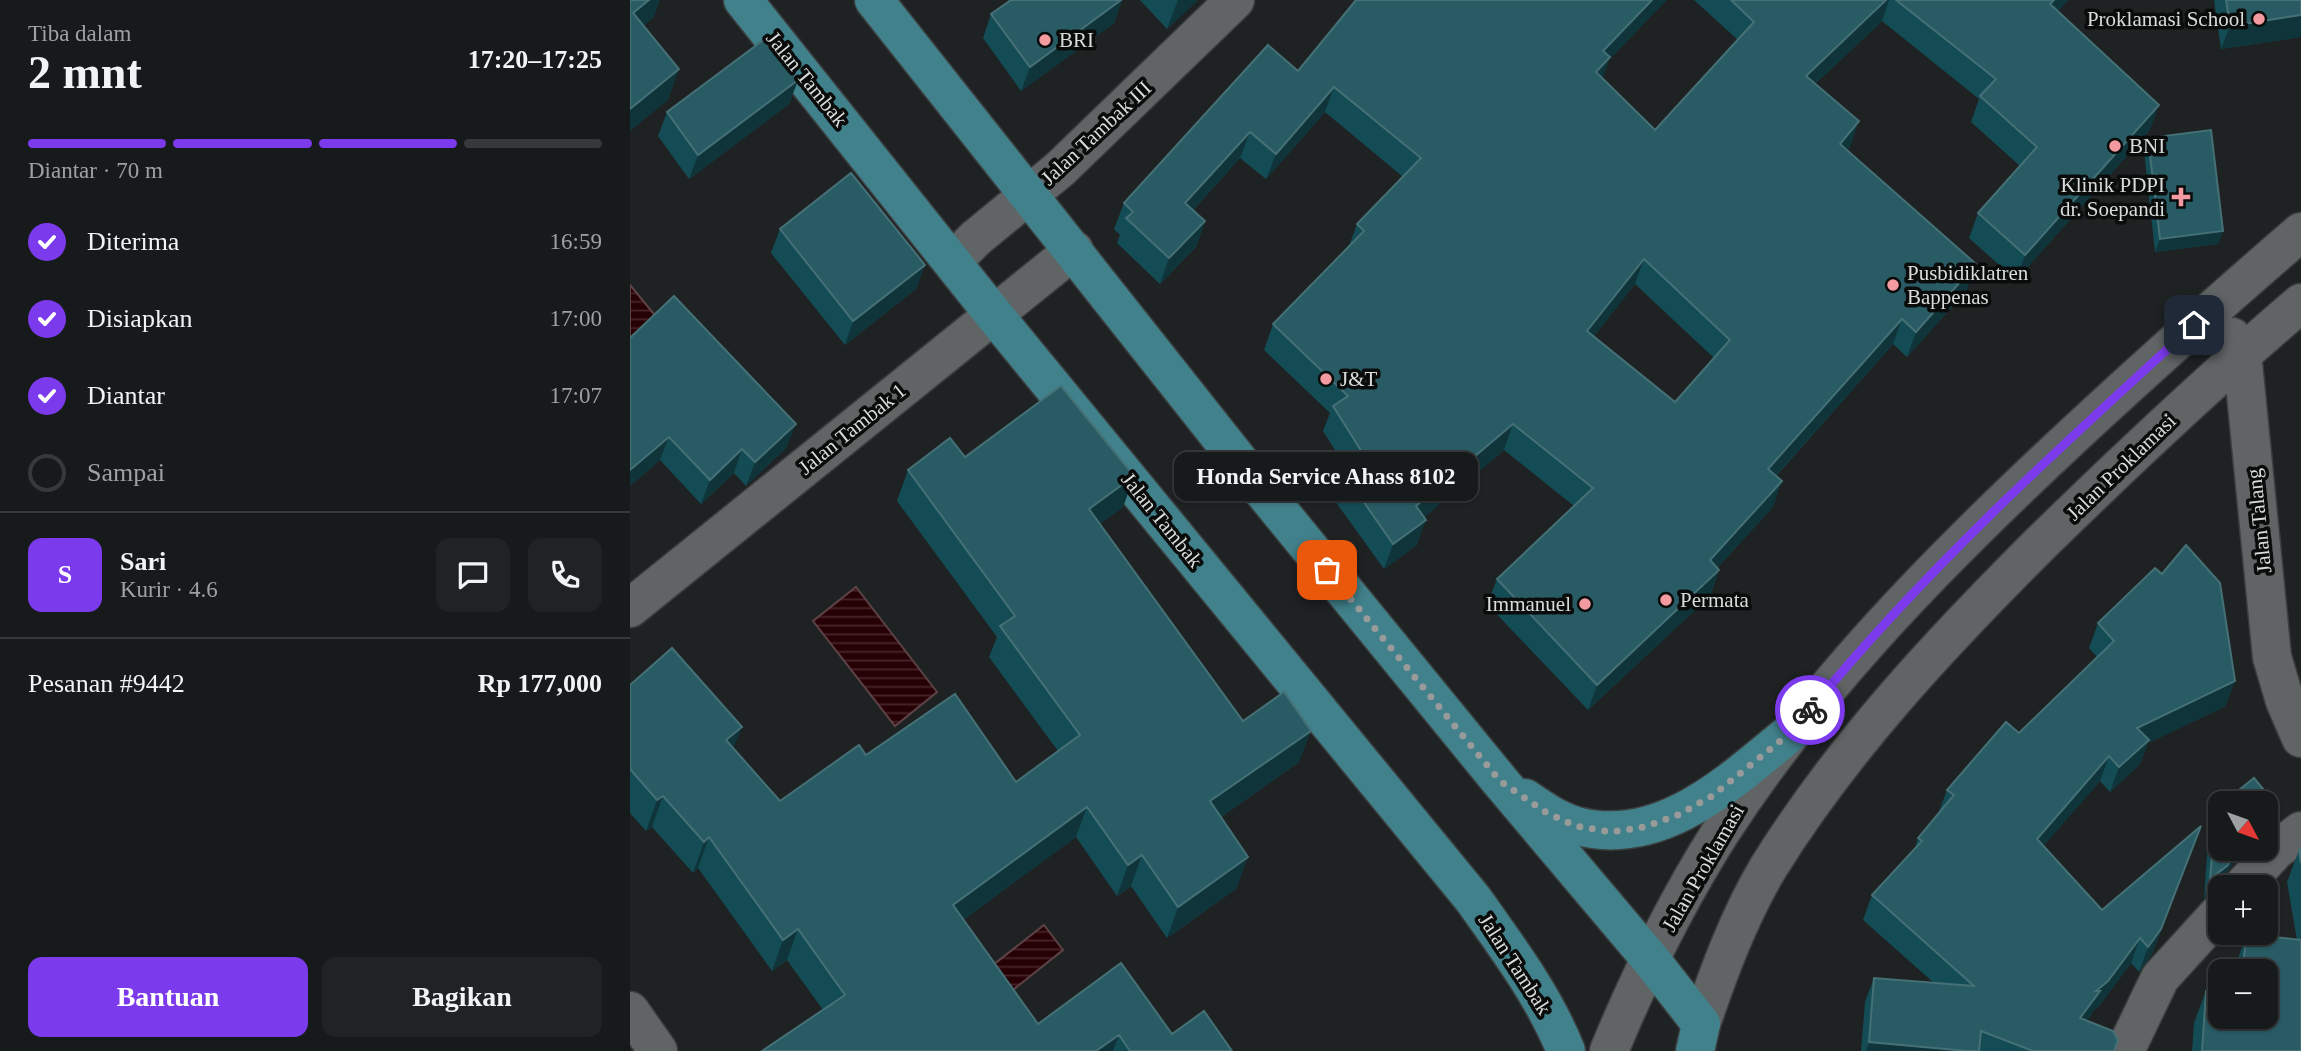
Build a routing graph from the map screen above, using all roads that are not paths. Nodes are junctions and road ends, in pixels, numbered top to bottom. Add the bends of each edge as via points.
1 (743, 0) edge
2 (874, 0) edge
3 (1234, 0) edge
4 (1029, 195) junction
5 (2301, 232) edge
6 (1074, 250) junction
7 (953, 261) junction
8 (2301, 303) edge
9 (2212, 309) junction
10 (994, 314) junction
11 (2242, 353) junction
12 (630, 608) edge
13 (1795, 729) junction
14 (2301, 738) edge
15 (1500, 781) junction
16 (2301, 831) edge
17 (2253, 875) edge
18 (2208, 925) edge
19 (1651, 960) junction
20 (630, 1011) edge
21 (1698, 1037) edge
22 (658, 1051) edge
23 (1566, 1051) edge
24 (1609, 1051) edge
25 (2125, 1051) edge

1 - 7 main road, Jalan Tambak
2 - 4 main road
3 - 4 main road, Jalan Tambak III
4 - 6 main road
4 - 7 main road, Jalan Tambak III
5 - 9 main road, Jalan Proklamasi
6 - 10 main road, Jalan Tambak 1
6 - 15 main road via 1258,485
7 - 10 main road, Jalan Tambak
8 - 11 main road, Jalan Proklamasi
9 - 11 main road, Jalan Talang
9 - 13 main road, Jalan Proklamasi via 1937,567
10 - 12 main road, Jalan Tambak 1
10 - 23 main road, Jalan Tambak via 1473,899 1536,992
11 - 14 main road, Jalan Talang via 2272,657
11 - 21 main road, Jalan Proklamasi via 2121,464 1991,594 1876,720 1768,870 1720,968
13 - 15 main road via 1712,796 1644,827 1611,832 1576,826 1547,813
13 - 19 main road, Jalan Proklamasi via 1720,834
15 - 19 main road
16 - 17 main road
18 - 25 main road via 2160,978
19 - 21 main road
19 - 24 main road, Jalan Proklamasi
20 - 22 main road

